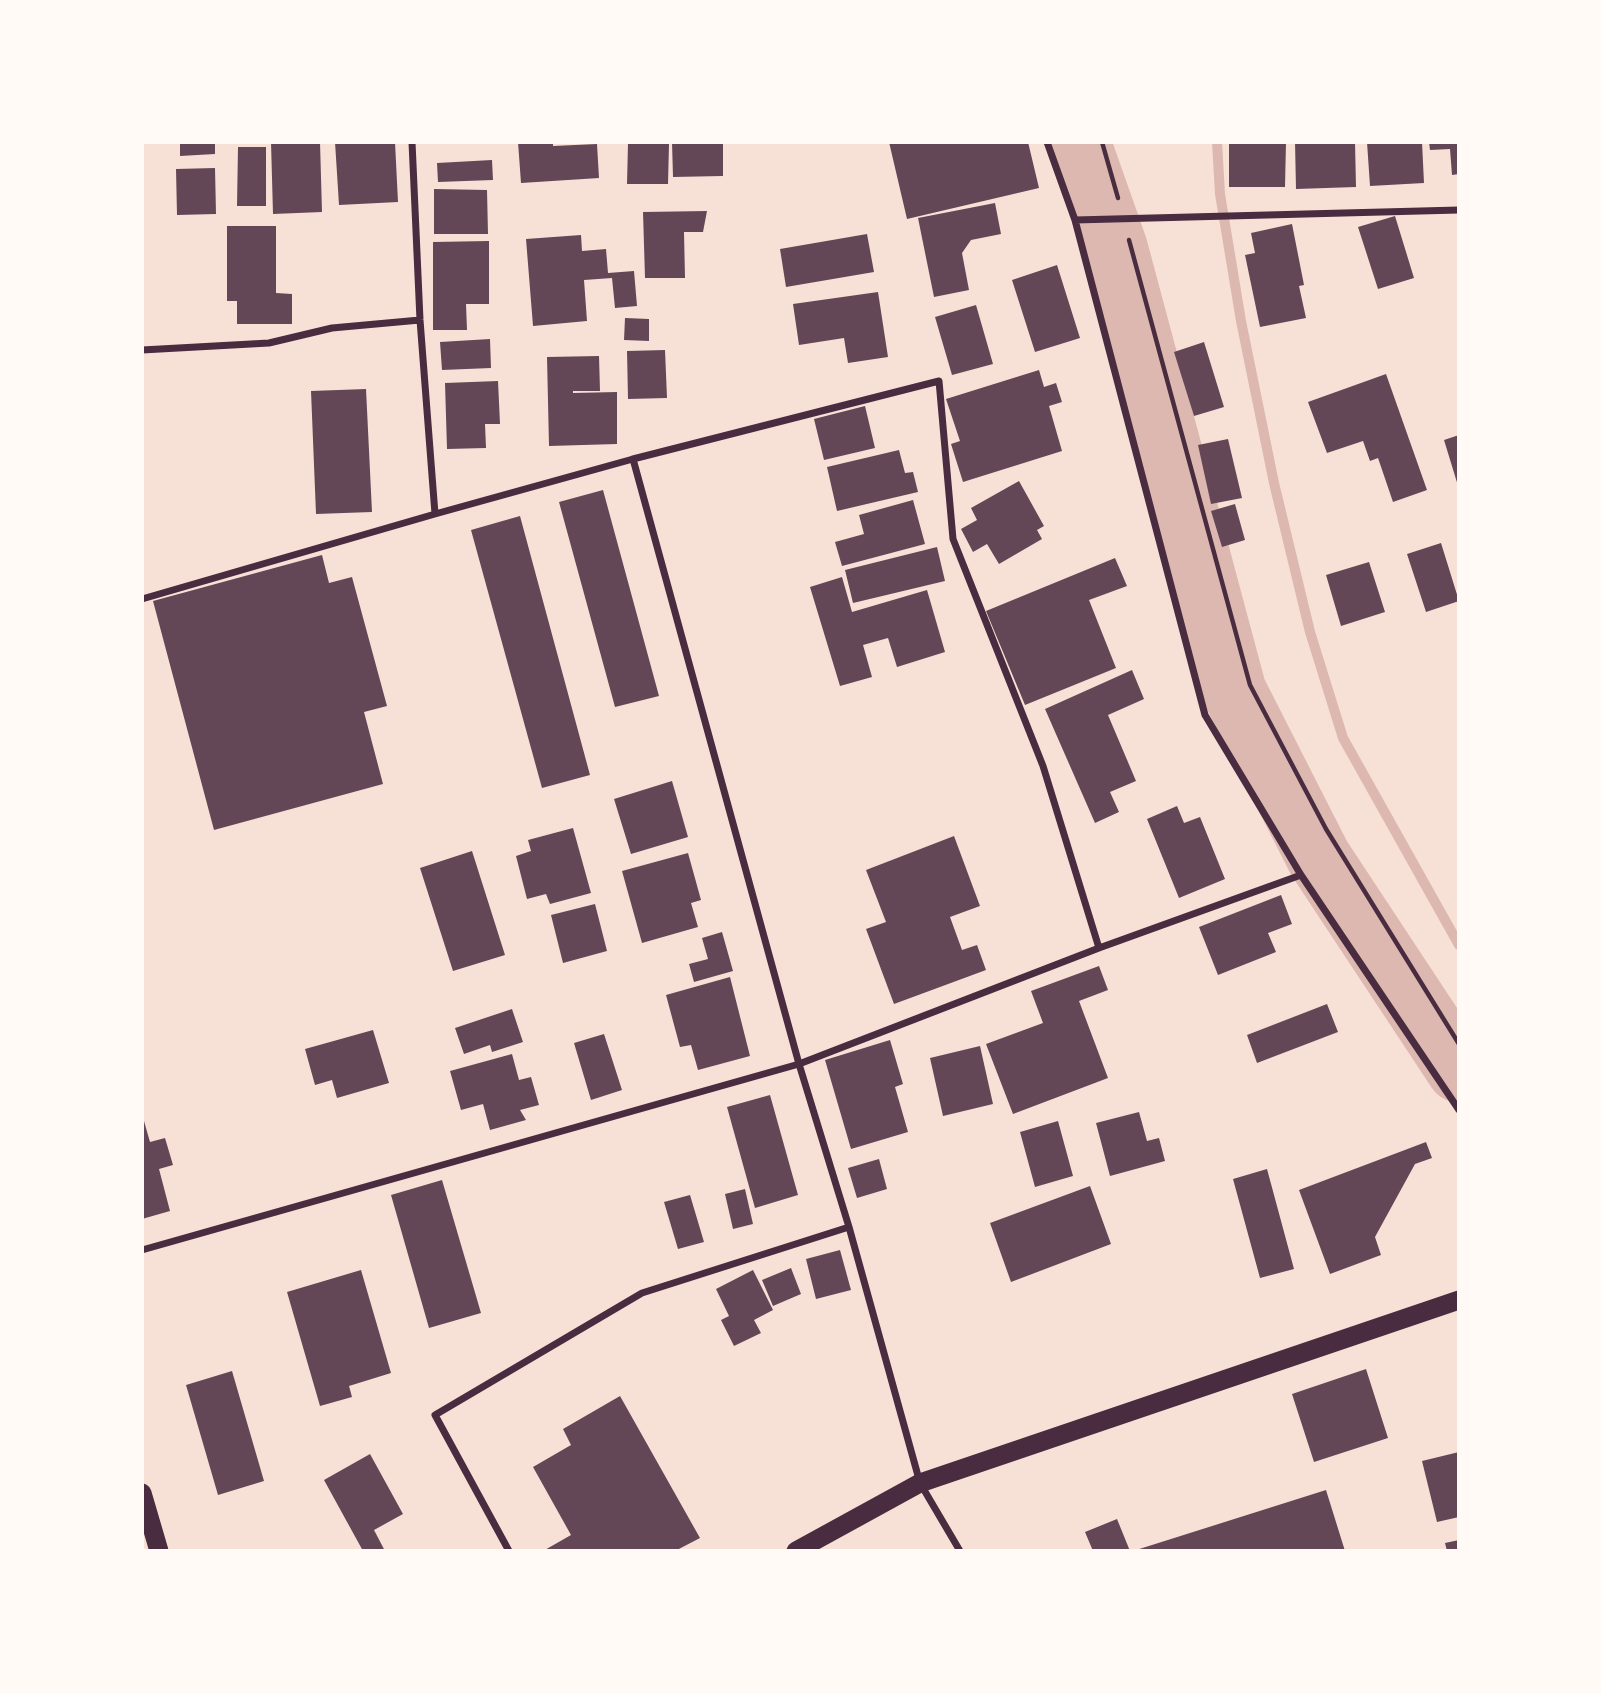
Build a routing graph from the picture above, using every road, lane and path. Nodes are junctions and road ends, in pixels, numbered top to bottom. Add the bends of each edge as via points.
1 (412, 142) edge
2 (1048, 142) edge
3 (1102, 142) edge
4 (1459, 210) edge
5 (1123, 217) junction
6 (1074, 220) junction
7 (420, 320) junction
8 (142, 350) edge
9 (633, 459) junction
10 (435, 514) junction
11 (142, 599) edge
12 (1301, 875) junction
13 (1099, 948) junction
14 (1459, 1044) edge
15 (799, 1064) junction
16 (1459, 1110) edge
17 (849, 1227) junction
18 (142, 1250) edge
19 (1459, 1300) edge
20 (920, 1483) junction
21 (142, 1493) edge
22 (159, 1551) edge
23 (509, 1551) edge
24 (796, 1551) edge
25 (960, 1551) edge

1 - 7 street
2 - 6 street
3 - 5 path
4 - 5 street
5 - 6 street
5 - 14 path via 1250,685 1326,829
6 - 12 street via 1205,715
7 - 8 street via 332,328 269,344
7 - 10 street
9 - 10 street
9 - 13 street via 939,381 953,539 1043,766
9 - 15 street
10 - 11 street
12 - 13 street
12 - 16 street
13 - 15 street
15 - 17 street
15 - 18 street
17 - 20 street
17 - 23 street via 642,1293 435,1415
19 - 20 highway
20 - 24 highway
20 - 25 street
21 - 22 highway

